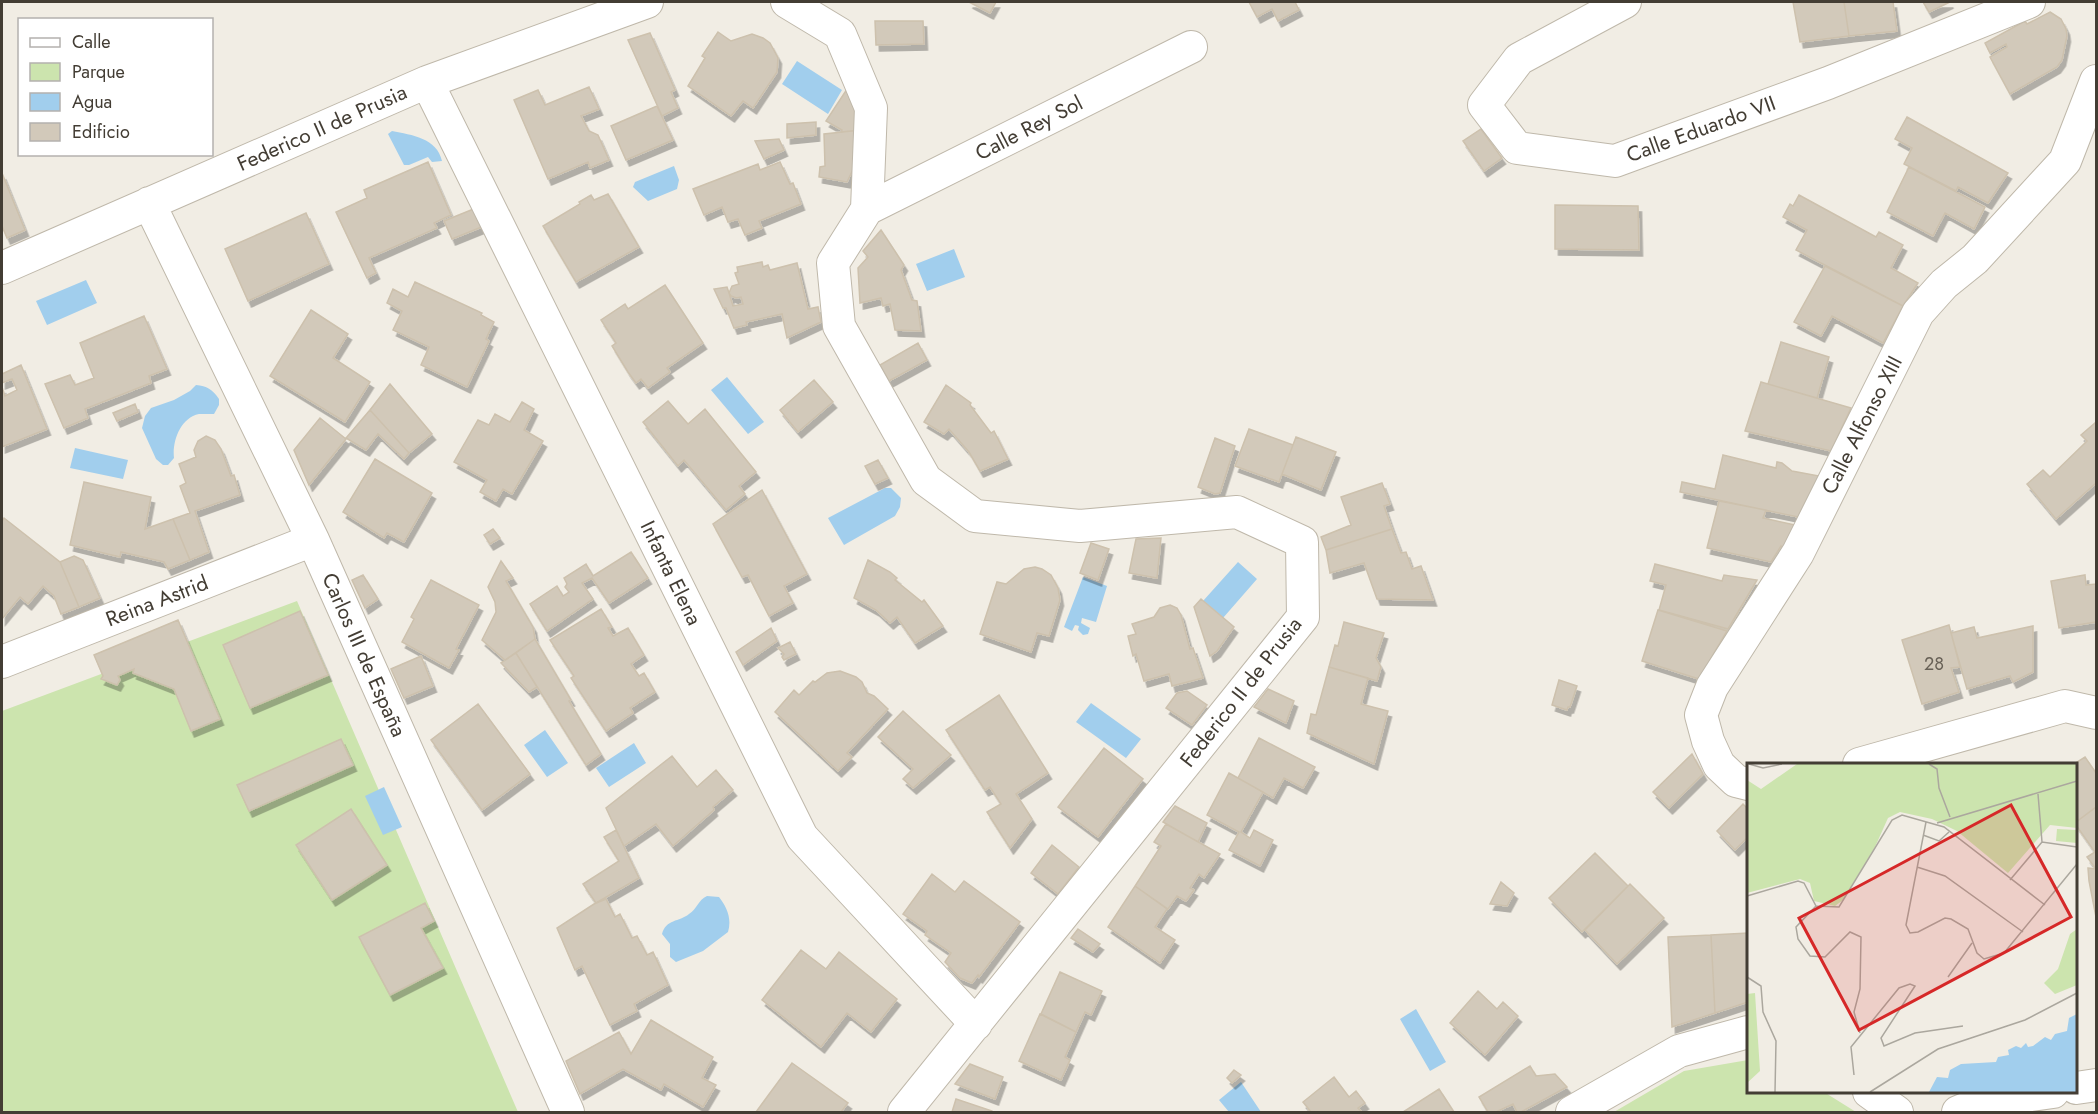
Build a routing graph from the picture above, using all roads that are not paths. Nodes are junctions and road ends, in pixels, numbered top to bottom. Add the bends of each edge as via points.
1 (647, 2) edge
2 (787, 2) edge
3 (1625, 2) edge
4 (2029, 2) edge
5 (1191, 47) dead end
6 (2097, 81) edge
7 (428, 82) junction
8 (149, 203) junction
9 (867, 209) junction
10 (2, 268) edge
11 (313, 540) junction
12 (2, 662) edge
13 (2097, 712) edge
14 (1866, 763) edge
15 (1747, 784) edge
16 (976, 1024) junction
17 (1747, 1033) edge
18 (2097, 1085) edge
19 (2077, 1088) edge
20 (1870, 1093) edge
21 (2046, 1093) edge
22 (568, 1113) edge
23 (904, 1113) edge
24 (1572, 1113) edge
25 (1898, 1113) edge
26 (1958, 1113) edge

1 - 7 street, Federico II de Prusia
2 - 9 street, Federico II de Prusia via 840,34 871,108
3 - 4 street, Calle Eduardo VII via 1519,59 1484,105 1517,148 1616,161 1828,83
5 - 9 street, Calle Rey Sol
6 - 15 street, Calle Alfonso XIII via 2065,161 1975,259 1944,284 1918,313 1798,553 1712,687 1701,715 1708,741 1719,765 1736,781
7 - 8 street, Federico II de Prusia
7 - 16 street, Infanta Elena via 802,837
8 - 10 street, Federico II de Prusia
8 - 11 street, Carlos III de España
9 - 16 street, Federico II de Prusia via 833,263 839,326 926,480 975,516 1080,526 1237,512 1302,542 1303,617
11 - 12 street, Reina Astrid
11 - 22 street, Carlos III de España
13 - 14 street via 2065,706
16 - 23 street, Federico II de Prusia
17 - 24 street via 1678,1052
18 - 19 street
20 - 25 street
21 - 26 street via 1982,1102

